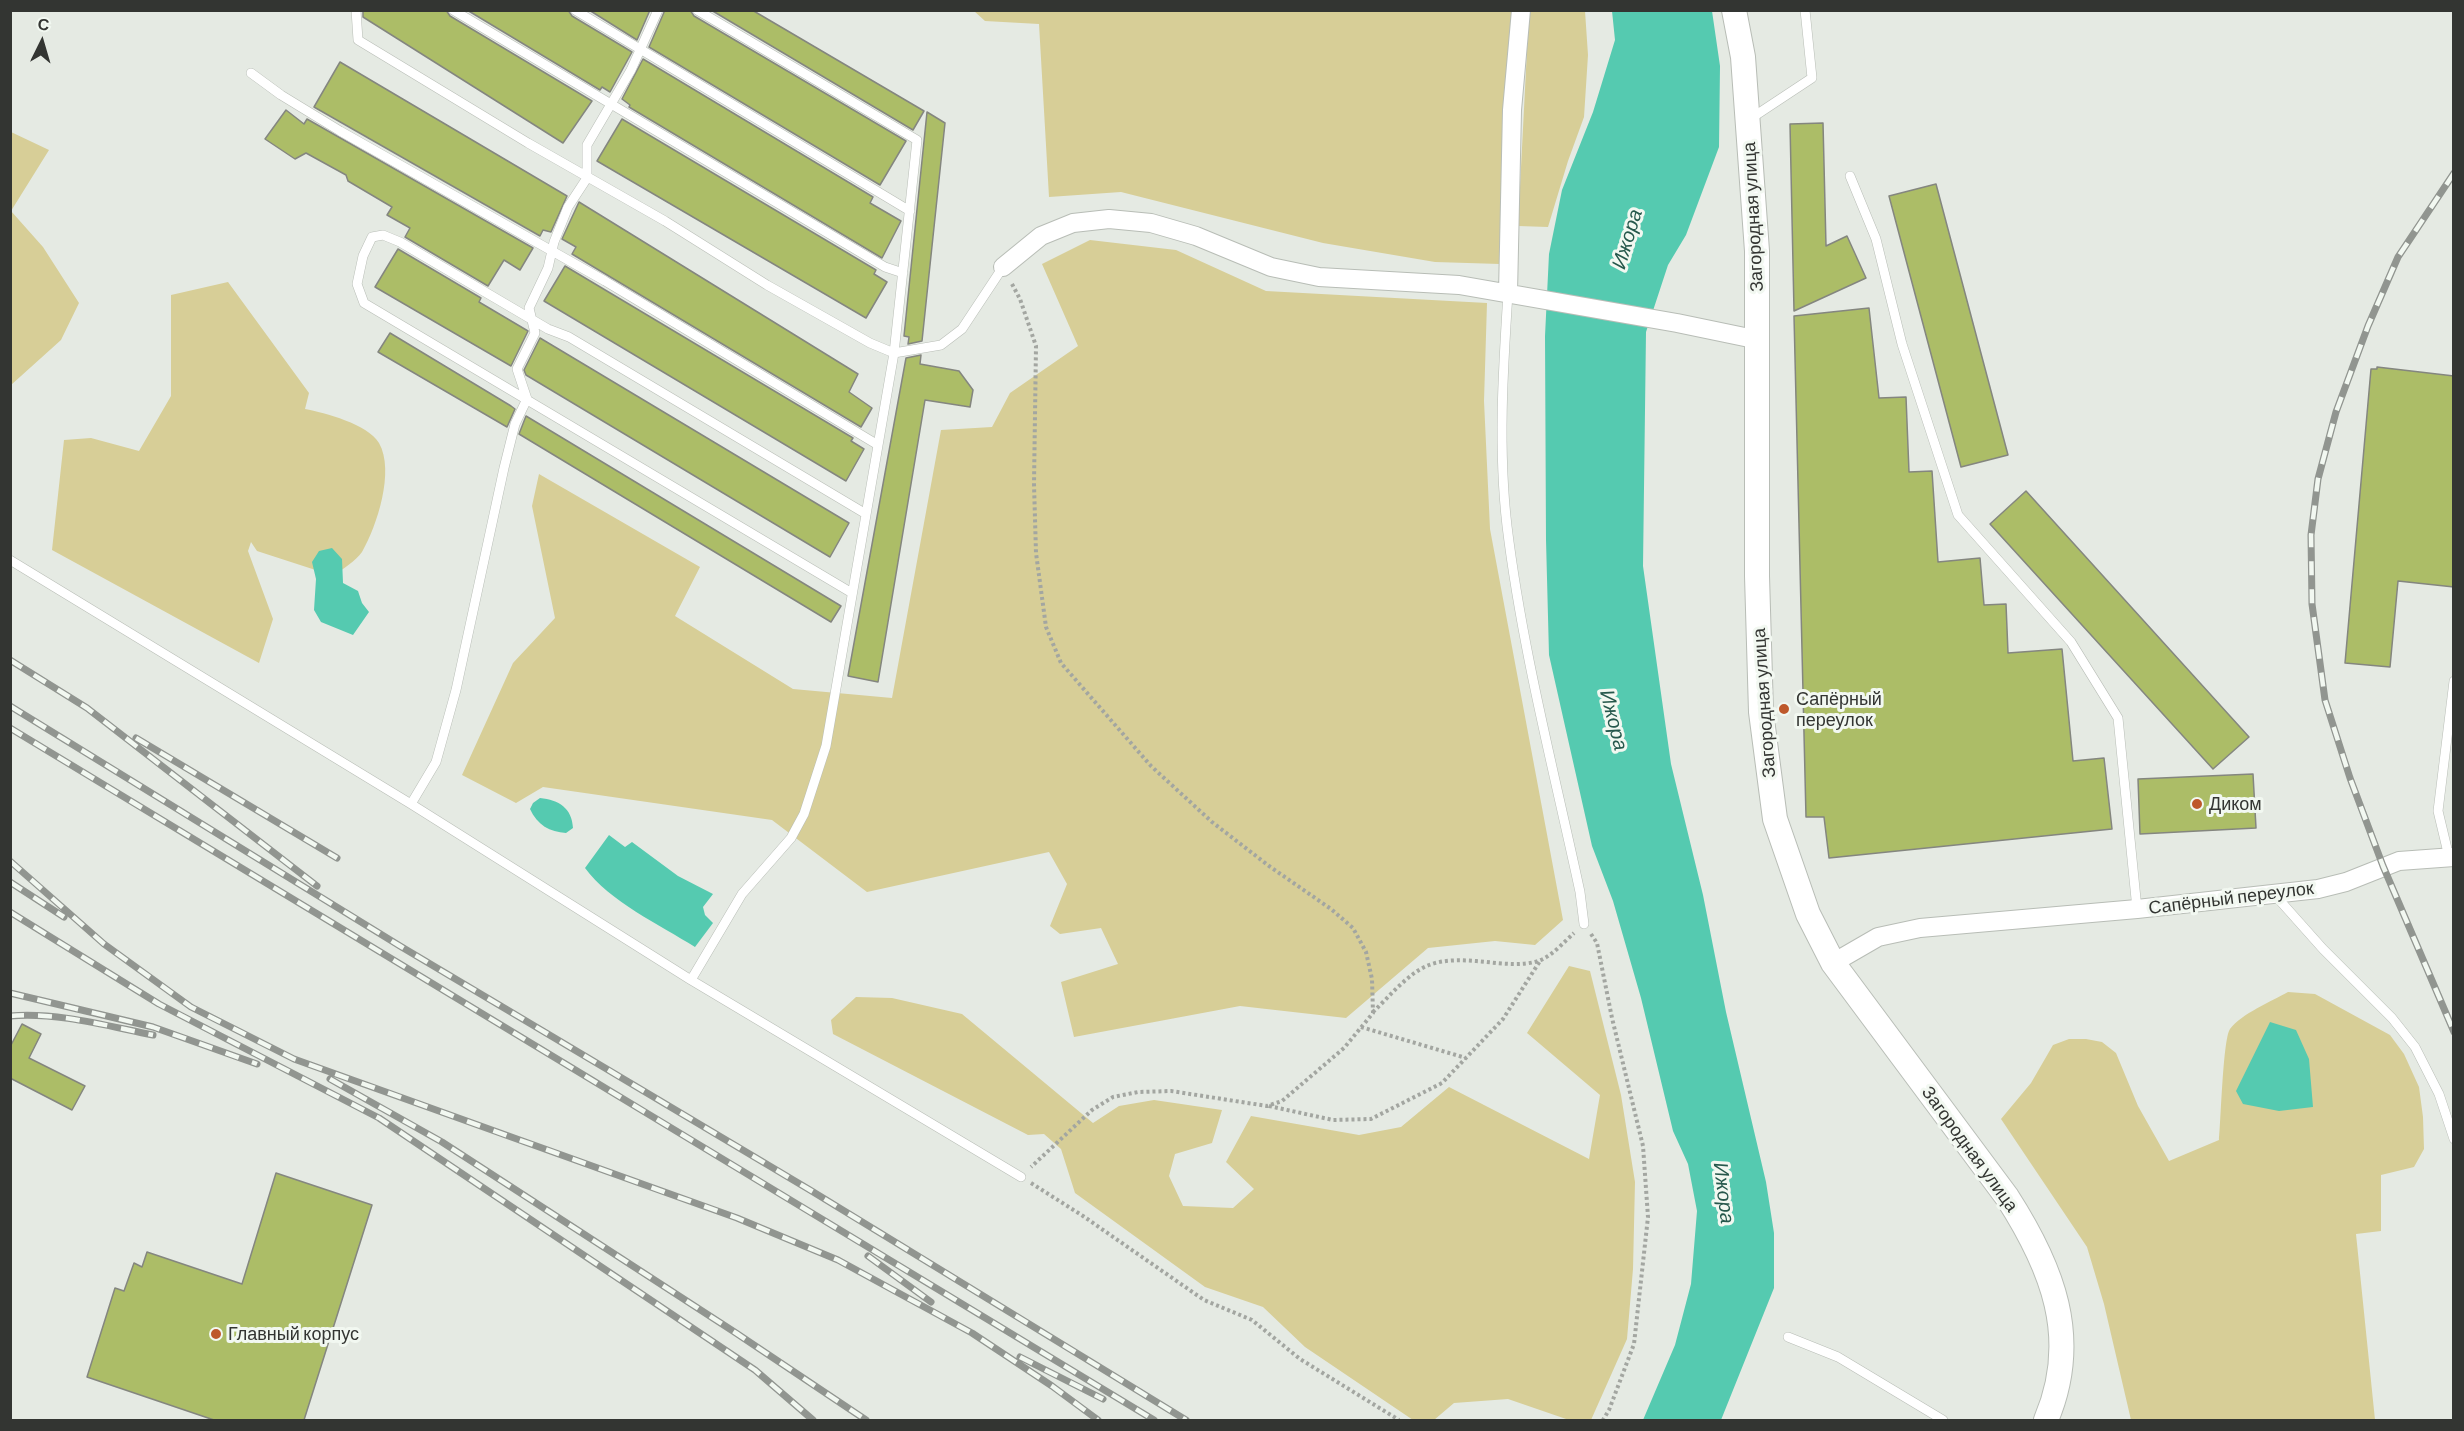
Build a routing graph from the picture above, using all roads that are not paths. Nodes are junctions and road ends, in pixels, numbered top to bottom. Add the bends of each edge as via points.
1 (356, 10) edge
2 (453, 10) edge
3 (575, 10) edge
4 (658, 10) edge
5 (697, 10) edge
6 (1521, 10) edge
7 (1734, 10) edge
8 (1804, 10) edge
9 (640, 49) junction
10 (251, 73) dead end
11 (611, 104) junction
12 (1748, 121) junction
13 (1850, 176) dead end
14 (587, 178) junction
15 (910, 211) junction
16 (552, 252) junction
17 (1003, 267) joint
18 (903, 273) junction
19 (1508, 293) junction
20 (532, 320) junction
21 (1759, 340) junction
22 (894, 353) junction
23 (527, 399) junction
24 (878, 445) junction
25 (866, 514) junction
26 (10, 560) edge
27 (852, 593) junction
28 (2454, 681) edge
29 (411, 804) junction
30 (2451, 857) edge
31 (2274, 894) junction
32 (2137, 909) junction
33 (1584, 924) road end
34 (1833, 963) junction
35 (691, 980) junction
36 (2454, 1139) edge
37 (1022, 1177) road end
38 (1788, 1336) dead end
39 (1943, 1420) edge
40 (2046, 1420) edge

1 - 14 lane via 358,40
2 - 11 lane
3 - 9 lane
4 - 9 lane
5 - 15 lane via 917,140
6 - 19 street via 1512,110
7 - 12 main road, Загородная улица via 1743,57
8 - 12 lane via 1812,78
9 - 11 lane
9 - 15 lane
10 - 16 lane via 340,131
11 - 14 lane via 587,145
11 - 18 lane via 885,267
12 - 21 main road, Загородная улица
13 - 32 lane via 1876,239 1902,344 1958,515 2071,642 2118,717
14 - 16 lane via 568,207
14 - 22 lane via 777,291
15 - 18 lane
16 - 20 lane via 530,308
16 - 24 lane
17 - 19 street via 1041,236 1073,223 1109,219 1151,223 1196,236 1271,267 1319,277 1459,285
17 - 22 lane via 962,329 940,345
18 - 22 lane
19 - 21 street
19 - 33 lane via 1502,428 1507,524 1519,607
20 - 23 lane via 535,333 517,369
20 - 23 lane via 382,235 372,237 363,256 357,284 364,303
20 - 25 lane via 569,337
21 - 34 main road, Загородная улица via 1757,576 1766,763 1775,819 1791,868 1808,914
22 - 24 lane
23 - 27 lane
23 - 29 lane via 515,424 456,690 436,762
24 - 25 lane
25 - 27 lane
26 - 29 lane
27 - 35 lane via 826,746 804,814 791,837 742,894
28 - 30 lane via 2438,811
29 - 35 lane
30 - 31 street, Сапёрный переулок via 2399,861 2346,882
31 - 32 street, Сапёрный переулок
31 - 36 lane via 2415,1047 2439,1094
32 - 34 street, Сапёрный переулок via 1920,928 1878,937
34 - 40 main road, Загородная улица via 2007,1197 2044,1264 2056,1302 2062,1345 2058,1386
35 - 37 lane
38 - 39 lane via 1838,1357

